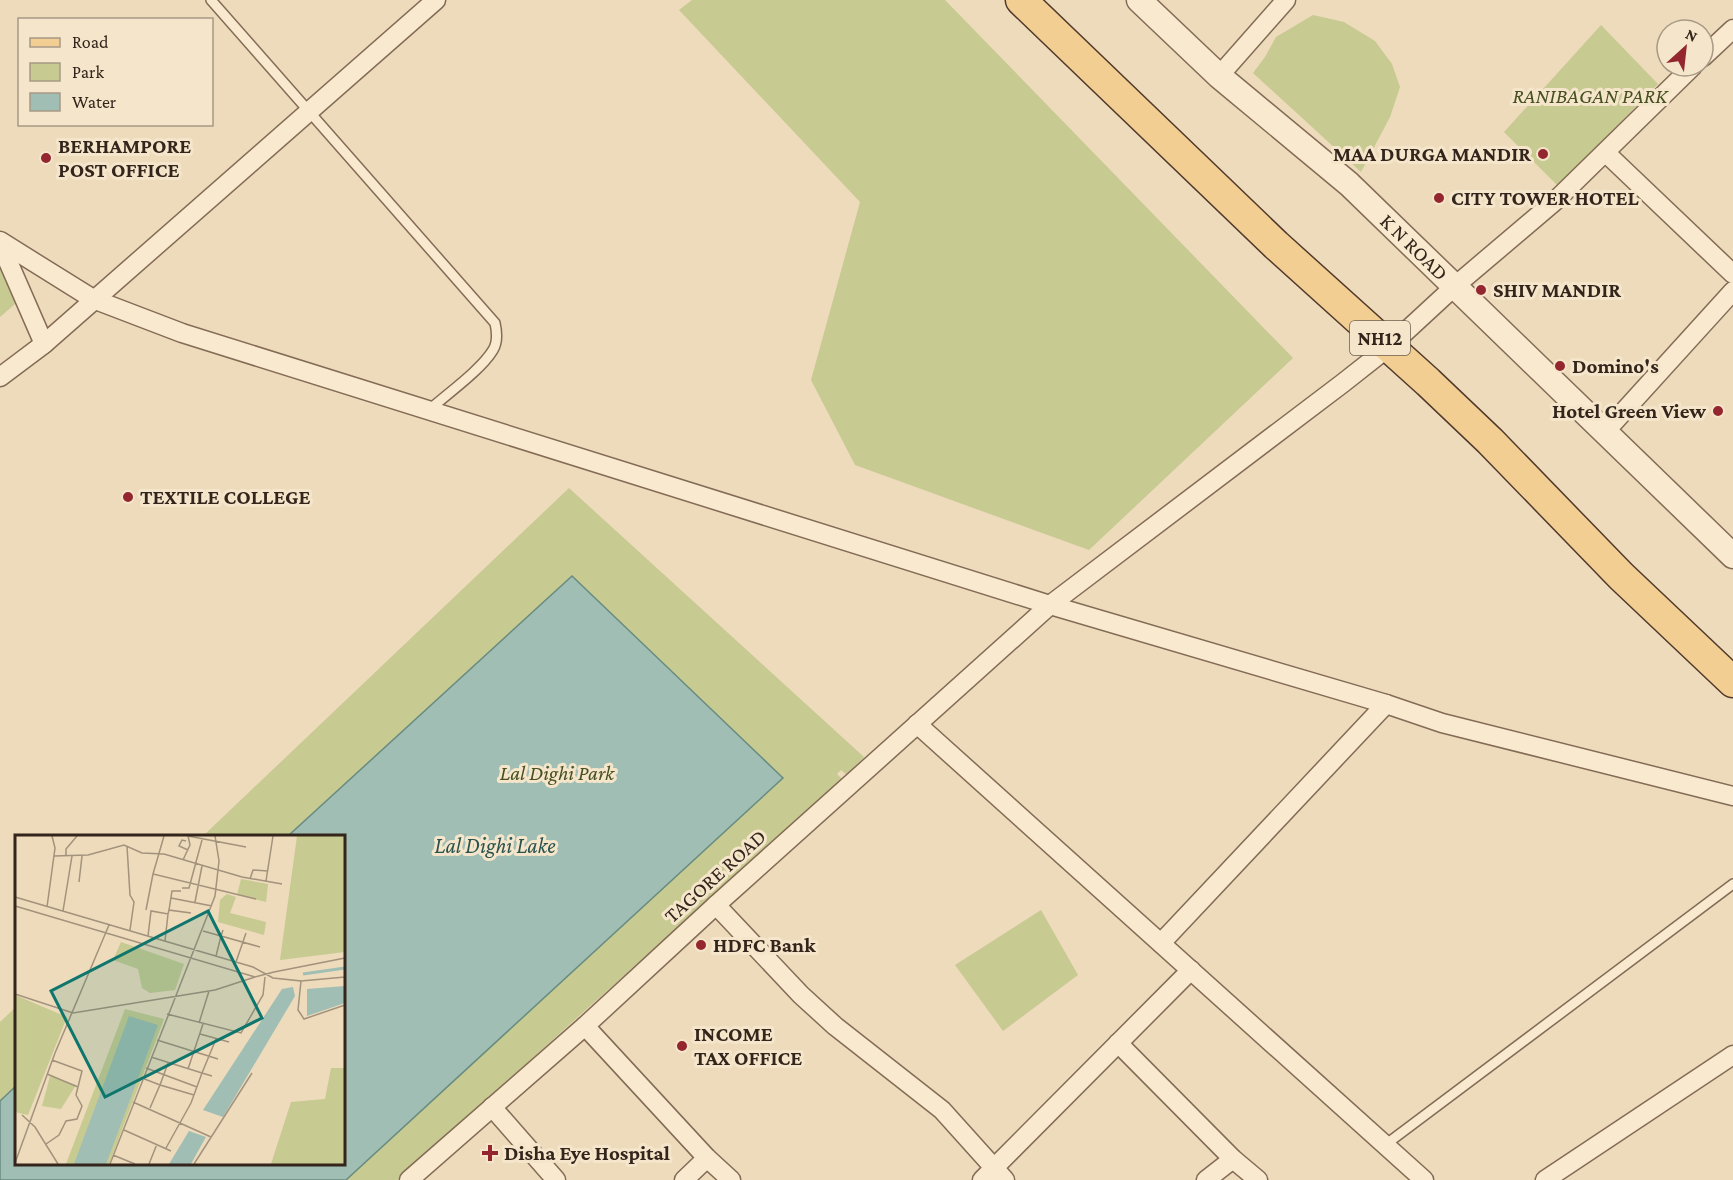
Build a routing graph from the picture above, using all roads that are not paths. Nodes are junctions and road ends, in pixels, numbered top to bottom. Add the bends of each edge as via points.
1 (211, 0) edge
2 (436, 0) edge
3 (1021, 0) edge
4 (1139, 0) edge
5 (1286, 0) edge
6 (1733, 29) edge
7 (1715, 46) edge
8 (1219, 76) junction
9 (1681, 78) edge
10 (310, 110) junction
11 (1606, 153) junction
12 (0, 242) edge
13 (1733, 274) edge
14 (1455, 286) junction
15 (1733, 291) edge
16 (93, 299) junction
17 (44, 344) junction
18 (1390, 346) junction
19 (0, 377) edge
20 (429, 410) junction
21 (1605, 432) junction
22 (1733, 556) edge
23 (1050, 605) junction
24 (1733, 682) edge
25 (1386, 704) junction
26 (917, 724) junction
27 (1733, 796) edge
28 (1733, 884) edge
29 (716, 905) junction
30 (1161, 943) junction
31 (1191, 970) junction
32 (585, 1026) junction
33 (1118, 1043) junction
34 (1733, 1055) edge
35 (492, 1107) junction
36 (1385, 1145) junction
37 (707, 1158) junction
38 (1233, 1159) junction
39 (994, 1176) edge
40 (413, 1179) edge
41 (556, 1180) edge
42 (684, 1180) edge
43 (731, 1180) edge
44 (1206, 1180) edge
45 (1258, 1180) edge
46 (1424, 1180) edge
47 (1545, 1180) edge

1 - 10 lane
2 - 10 street
3 - 18 main road, NH12 via 1276,245
4 - 8 street, K N ROAD
5 - 8 street
6 - 7 street
8 - 14 street, K N ROAD via 1348,184
9 - 11 street, TAGORE ROAD
10 - 16 street
10 - 20 lane via 495,323 498,333 494,349
11 - 13 street
11 - 14 street, TAGORE ROAD
12 - 16 street
12 - 17 street
14 - 18 street, TAGORE ROAD
14 - 21 street, K N ROAD
15 - 21 street
16 - 17 street
16 - 20 street via 182,333
17 - 19 street
18 - 23 street, TAGORE ROAD
18 - 24 main road, NH12
20 - 23 street
21 - 22 street, K N ROAD
23 - 25 street
23 - 26 street, TAGORE ROAD
25 - 27 street via 1442,723
25 - 30 street
26 - 29 street, TAGORE ROAD
26 - 30 street
28 - 36 lane
29 - 32 street, TAGORE ROAD
29 - 39 street via 835,1026 942,1110
30 - 31 street
31 - 33 street
31 - 36 street
32 - 35 street, TAGORE ROAD
32 - 37 street
33 - 38 street
33 - 39 street
34 - 47 street
35 - 40 street, TAGORE ROAD
35 - 41 street
36 - 46 street
37 - 42 street
37 - 43 street
38 - 44 street
38 - 45 street

